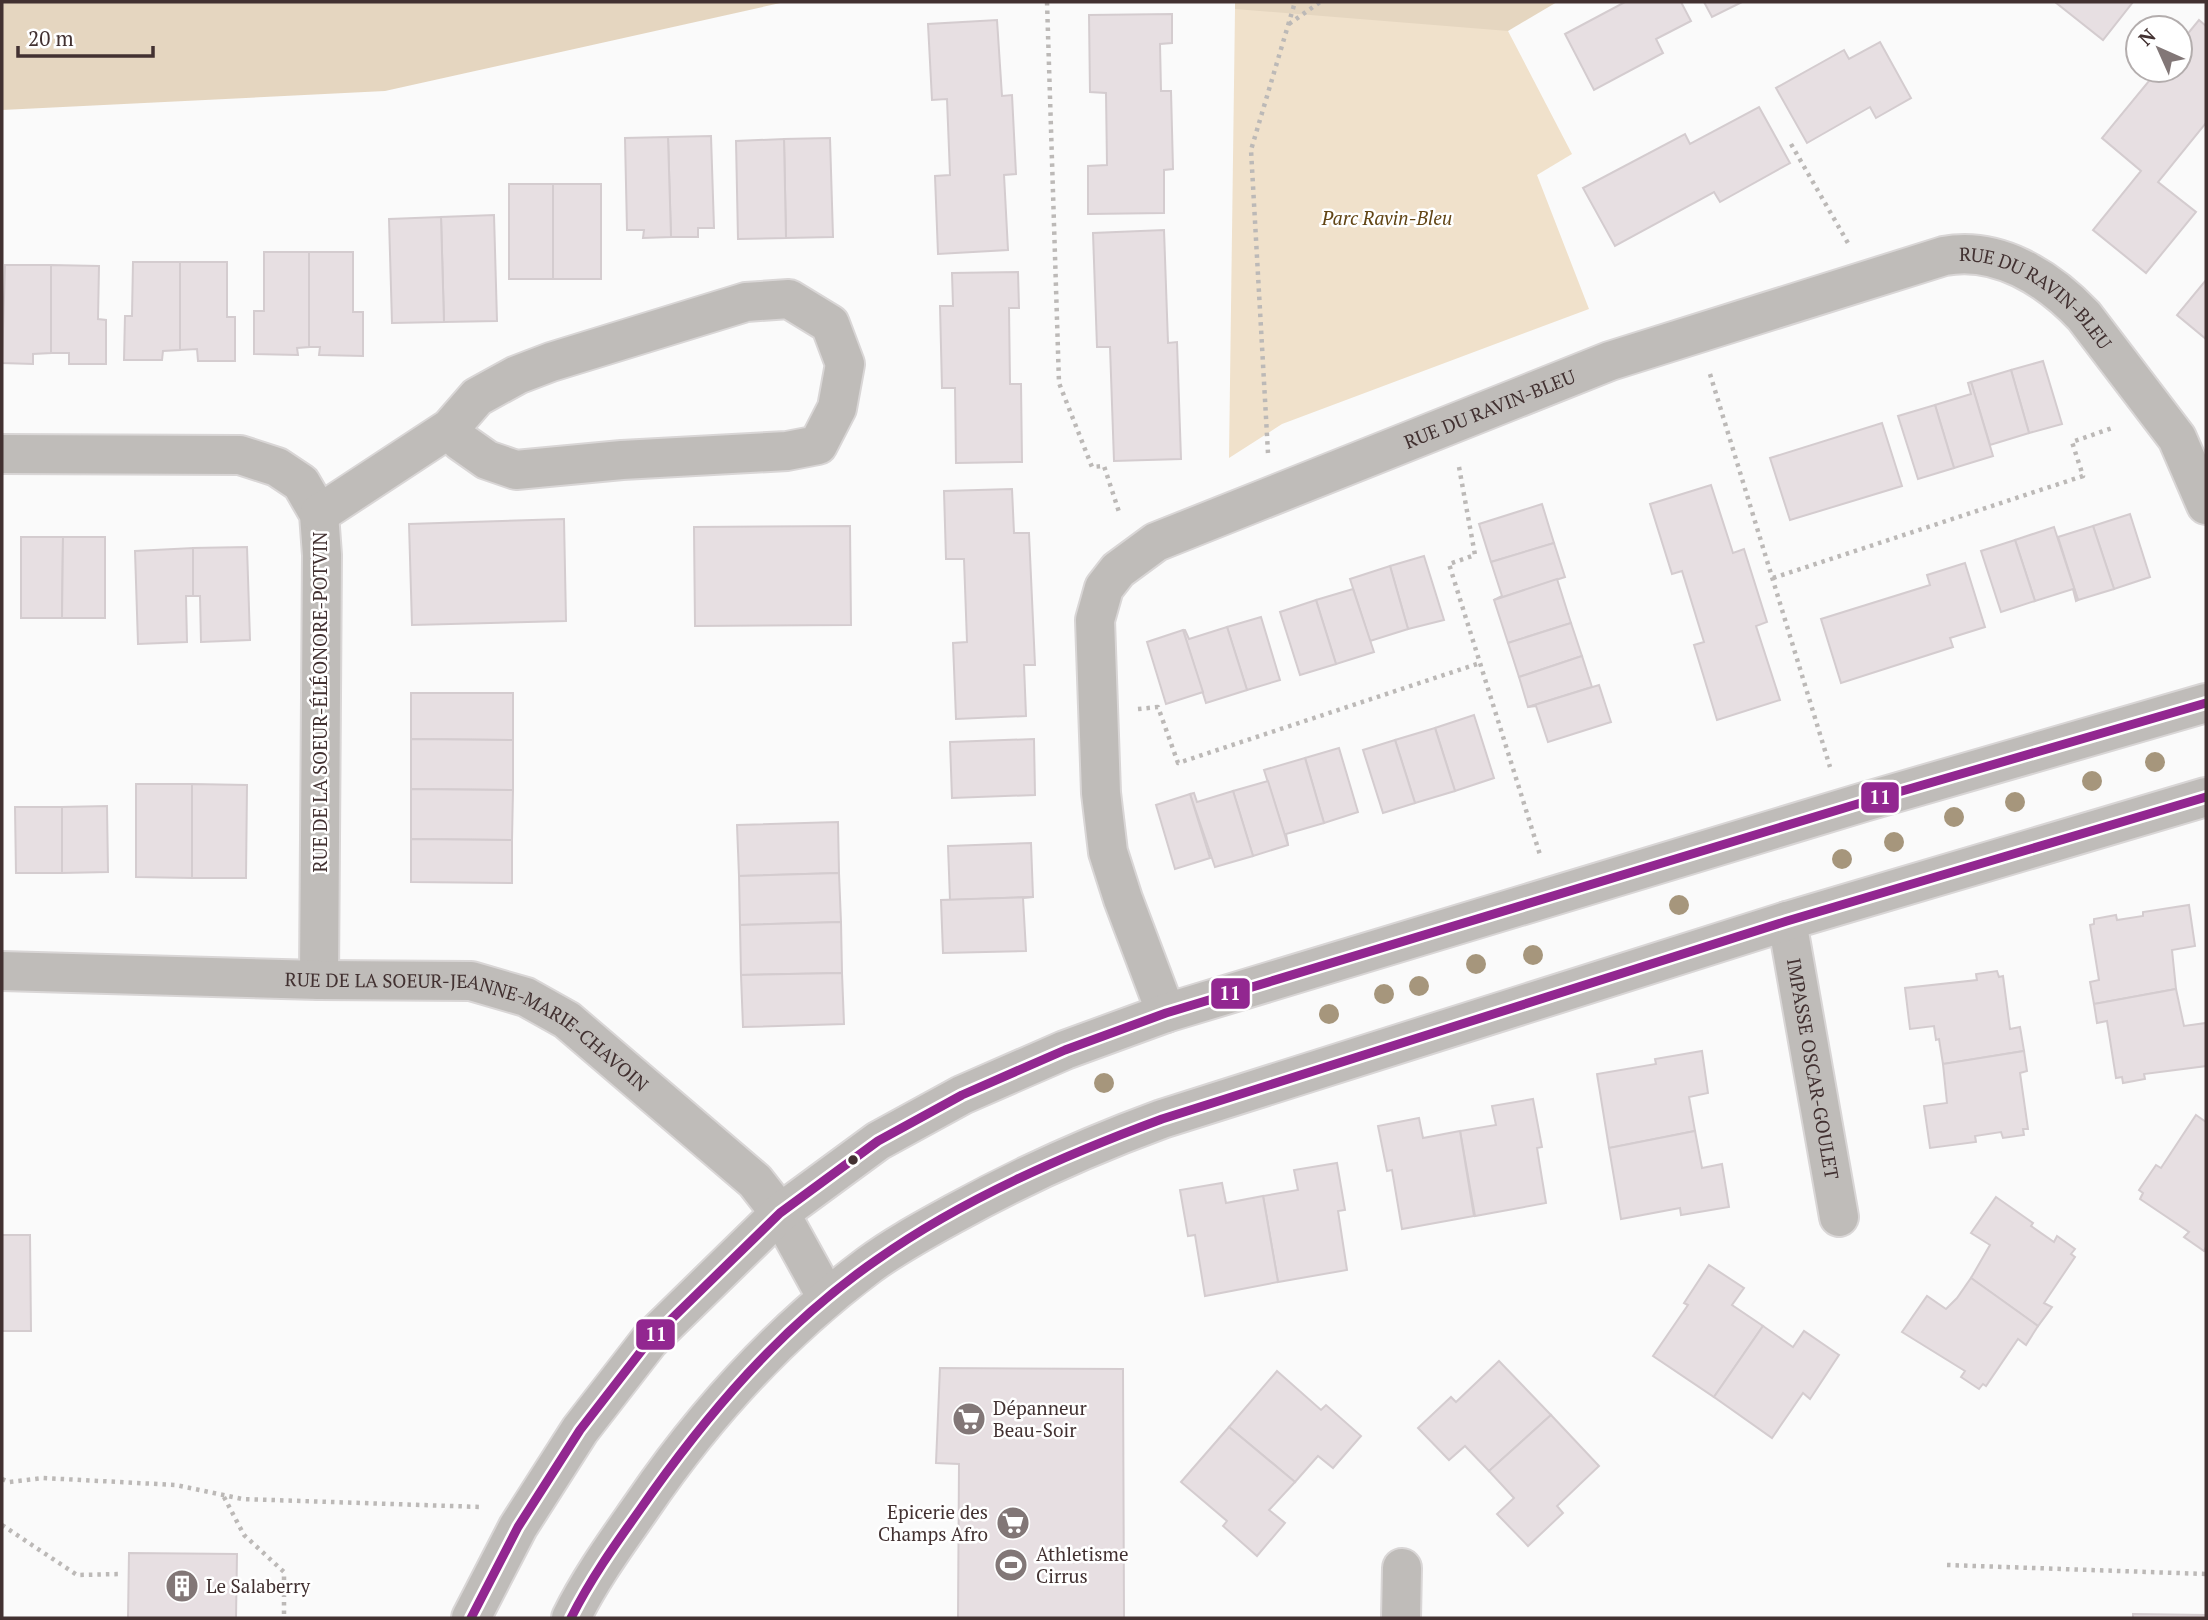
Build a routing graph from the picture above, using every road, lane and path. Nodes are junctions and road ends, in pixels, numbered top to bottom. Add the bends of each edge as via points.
1 (1047, 2) edge
2 (1295, 2) edge
3 (1320, 2) edge
4 (1288, 24) junction
5 (1791, 144) dead end
6 (1864, 281) junction
7 (1697, 333) junction
8 (1446, 425) junction
9 (2119, 426) dead end
10 (450, 428) junction
11 (2, 454) edge
12 (1272, 495) junction
13 (2206, 505) edge
14 (319, 514) junction
15 (1141, 552) junction
16 (1773, 578) junction
17 (1480, 663) junction
18 (2206, 703) edge
19 (1136, 709) dead end
20 (1831, 769) dead end
21 (2206, 797) edge
22 (1544, 869) dead end
23 (1787, 921) junction
24 (2, 971) edge
25 (319, 980) junction
26 (1166, 1013) junction
27 (779, 1213) junction
28 (1839, 1217) dead end
29 (827, 1298) junction
30 (2, 1479) edge
31 (224, 1496) junction
32 (482, 1507) dead end
33 (2, 1525) edge
34 (1947, 1565) dead end
35 (1402, 1568) dead end
36 (121, 1574) dead end
37 (2206, 1574) edge
38 (284, 1618) edge
39 (471, 1618) edge
40 (571, 1618) edge
41 (1401, 1618) edge

1 - 15 path via 1059,383 1092,467 1104,466 1120,518
2 - 4 path
3 - 4 path
4 - 12 path via 1251,150
5 - 6 path via 1846,238
6 - 7 street, RUE DU RAVIN-BLEU
6 - 13 street, RUE DU RAVIN-BLEU via 1944,256 1974,253 1994,257 2052,286 2084,316 2163,418 2177,438
7 - 8 street, RUE DU RAVIN-BLEU via 1599,365
7 - 16 path
8 - 12 street, RUE DU RAVIN-BLEU
8 - 17 path via 1463,481 1475,555 1449,564
9 - 16 path via 2072,442 2083,476
10 - 10 street via 477,397 517,375 746,302 789,299 830,324 845,365 837,408 818,445 787,451 516,470 487,460
10 - 14 street
11 - 14 street, RUE DE LA SOEUR-ÉLÉONORE-POTVIN via 240,455 276,467 301,483
12 - 15 street, RUE DU RAVIN-BLEU
14 - 25 street, RUE DE LA SOEUR-ÉLÉONORE-POTVIN
15 - 26 street, RUE DU RAVIN-BLEU via 1104,588 1095,620 1101,793 1108,852
16 - 20 path
17 - 19 path via 1178,763 1158,707
17 - 22 path
18 - 26 street
21 - 23 street
23 - 28 street, IMPASSE OSCAR-GOULET
23 - 29 street via 1102,1141 918,1233
24 - 25 street, RUE DE LA SOEUR-JEANNE-MARIE-CHAVOIN
25 - 27 street, RUE DE LA SOEUR-JEANNE-MARIE-CHAVOIN via 471,981 526,997 567,1020 755,1181
26 - 27 street via 1065,1049 962,1095 878,1141
27 - 29 street, RUE DE LA SOEUR-JEANNE-MARIE-CHAVOIN
27 - 39 street via 649,1341 580,1430 518,1527
29 - 40 street via 704,1424 616,1543
30 - 31 path via 176,1485
31 - 32 path
31 - 38 path via 244,1535 284,1573
33 - 36 path via 77,1575
34 - 37 path
35 - 41 street

